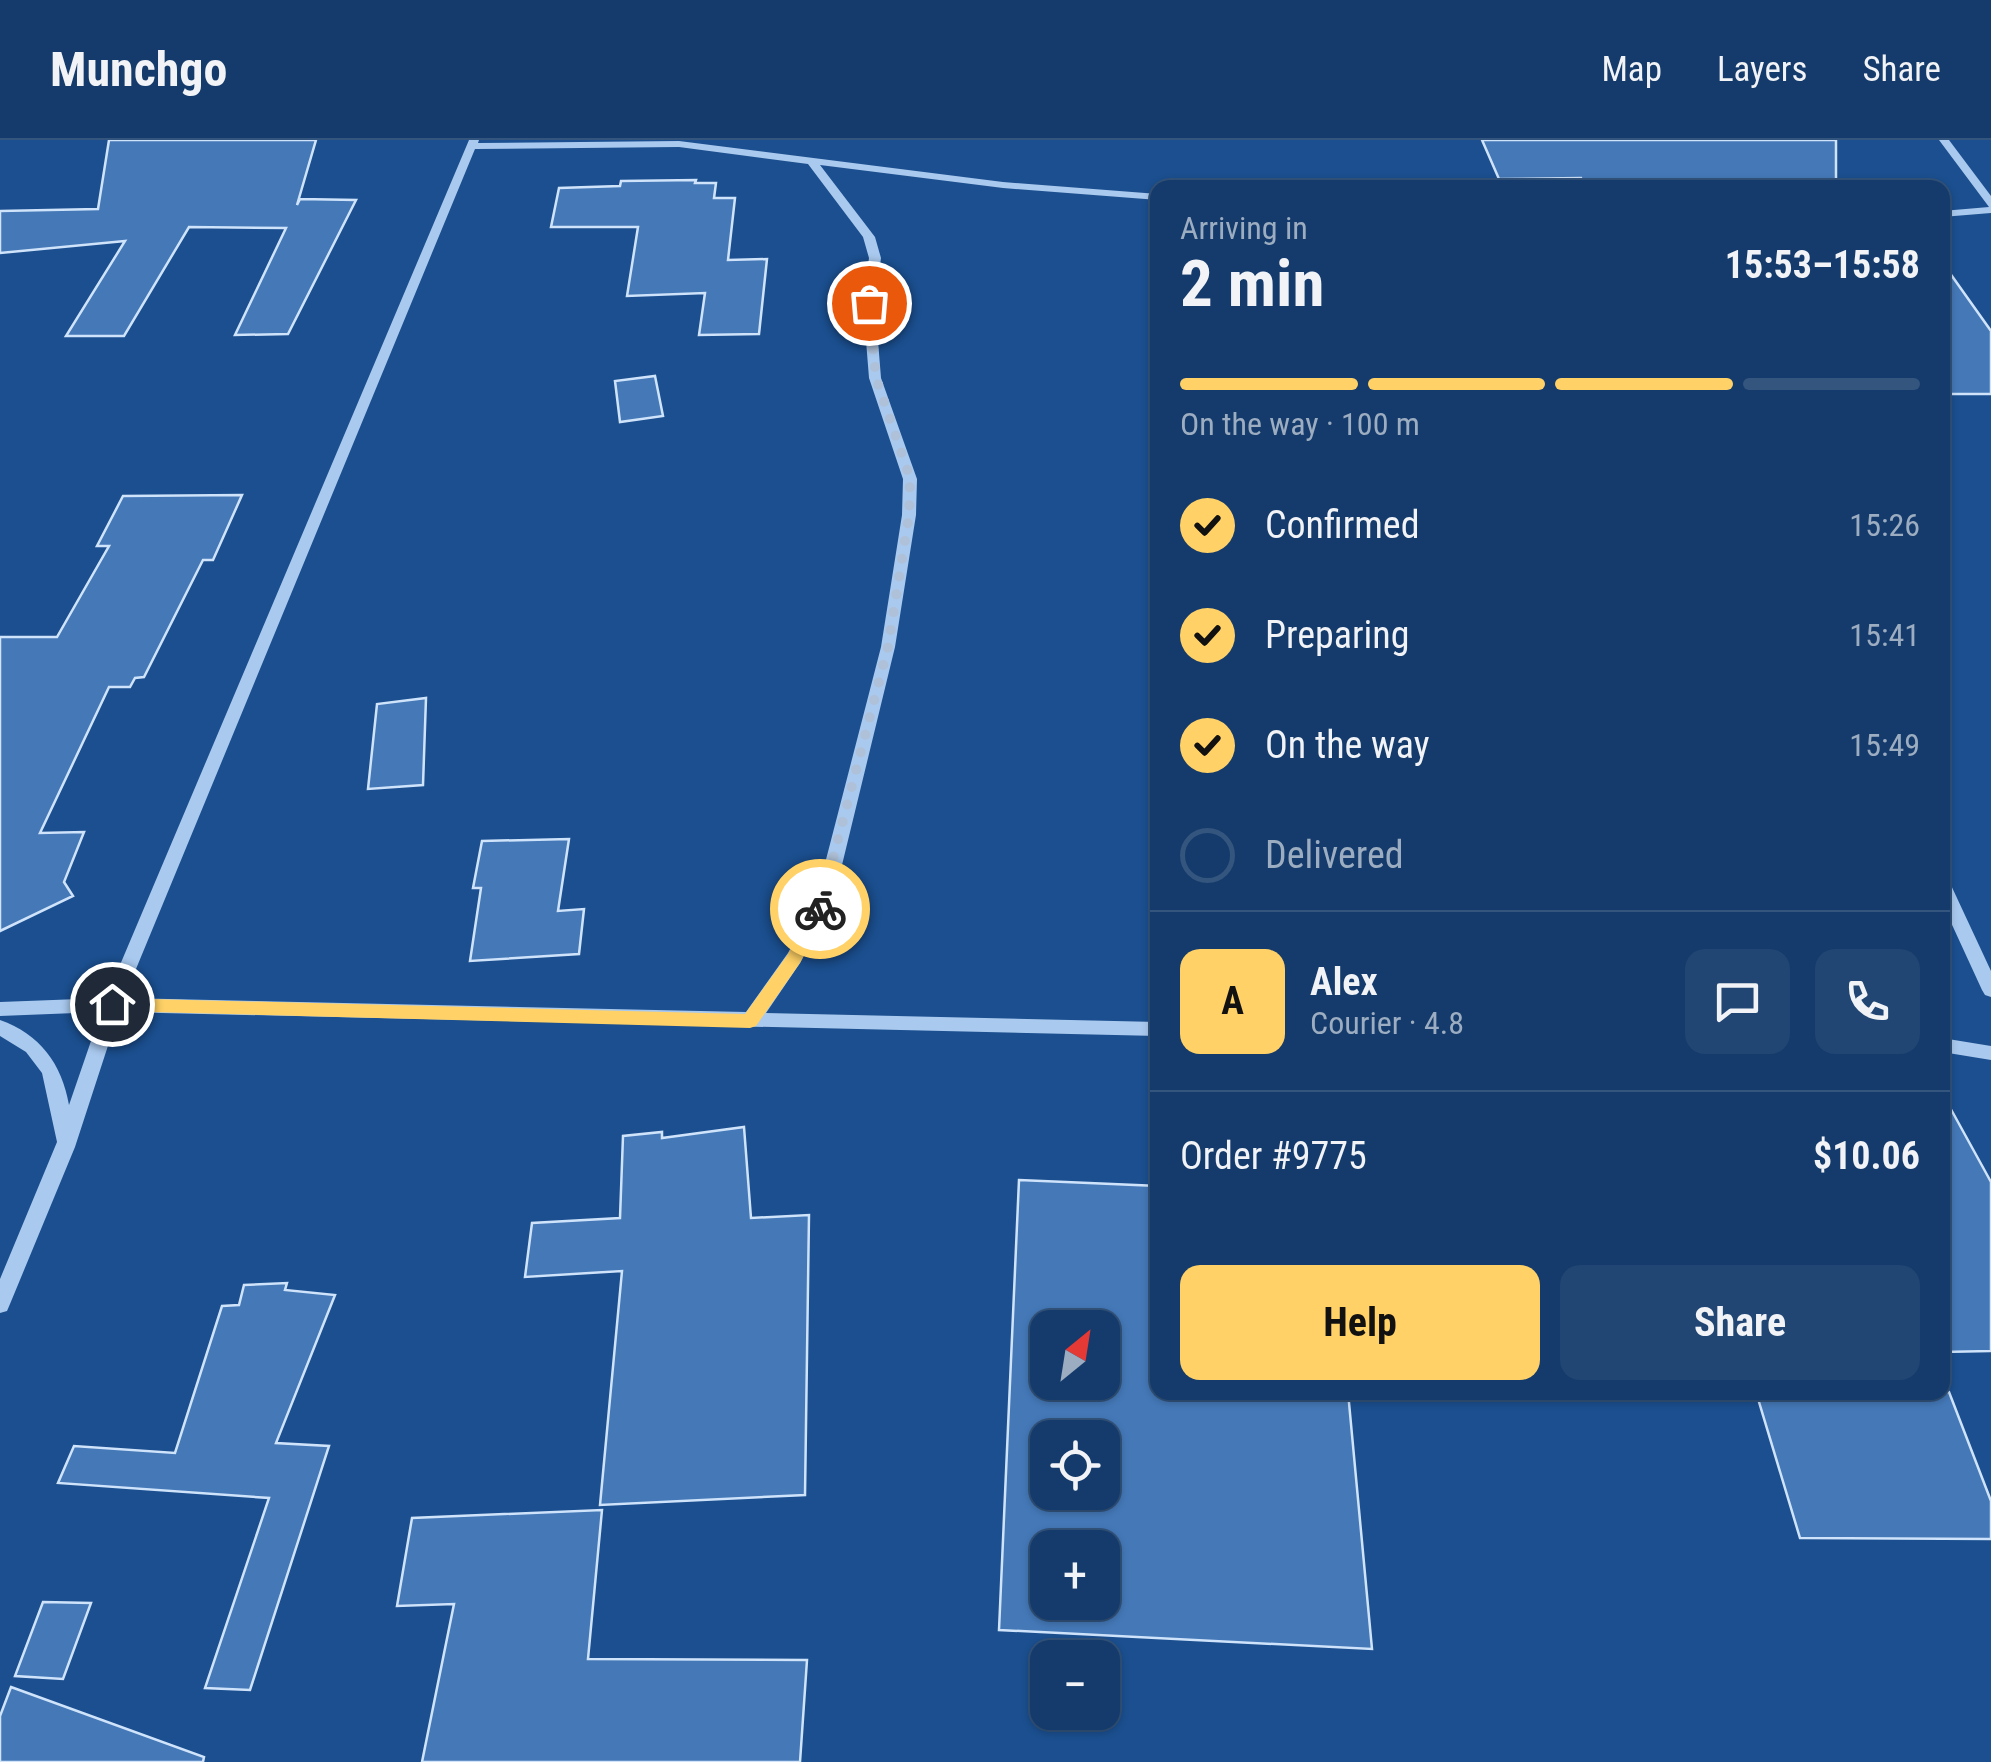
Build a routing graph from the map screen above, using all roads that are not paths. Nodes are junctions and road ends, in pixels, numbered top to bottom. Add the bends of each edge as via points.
1 (1944, 140) edge
2 (473, 143) edge
3 (810, 159) junction
4 (1150, 196) edge
5 (1991, 207) edge
6 (1950, 213) edge
7 (1950, 900) edge
8 (1991, 990) edge
9 (112, 1004) junction
10 (0, 1008) edge
11 (750, 1021) junction
12 (0, 1027) edge
13 (1150, 1029) edge
14 (1950, 1046) edge
15 (1991, 1052) edge
16 (64, 1147) junction
17 (0, 1304) edge

1 - 5 street
2 - 3 street via 679,144
2 - 9 street
3 - 4 street
3 - 11 street via 869,237 875,258 869,303 876,378 910,478 909,515 888,647 824,902
5 - 6 street
7 - 8 street
9 - 10 street
9 - 11 street
9 - 16 street
11 - 13 street
12 - 16 street via 44,1056 59,1088
14 - 15 street
16 - 17 street

